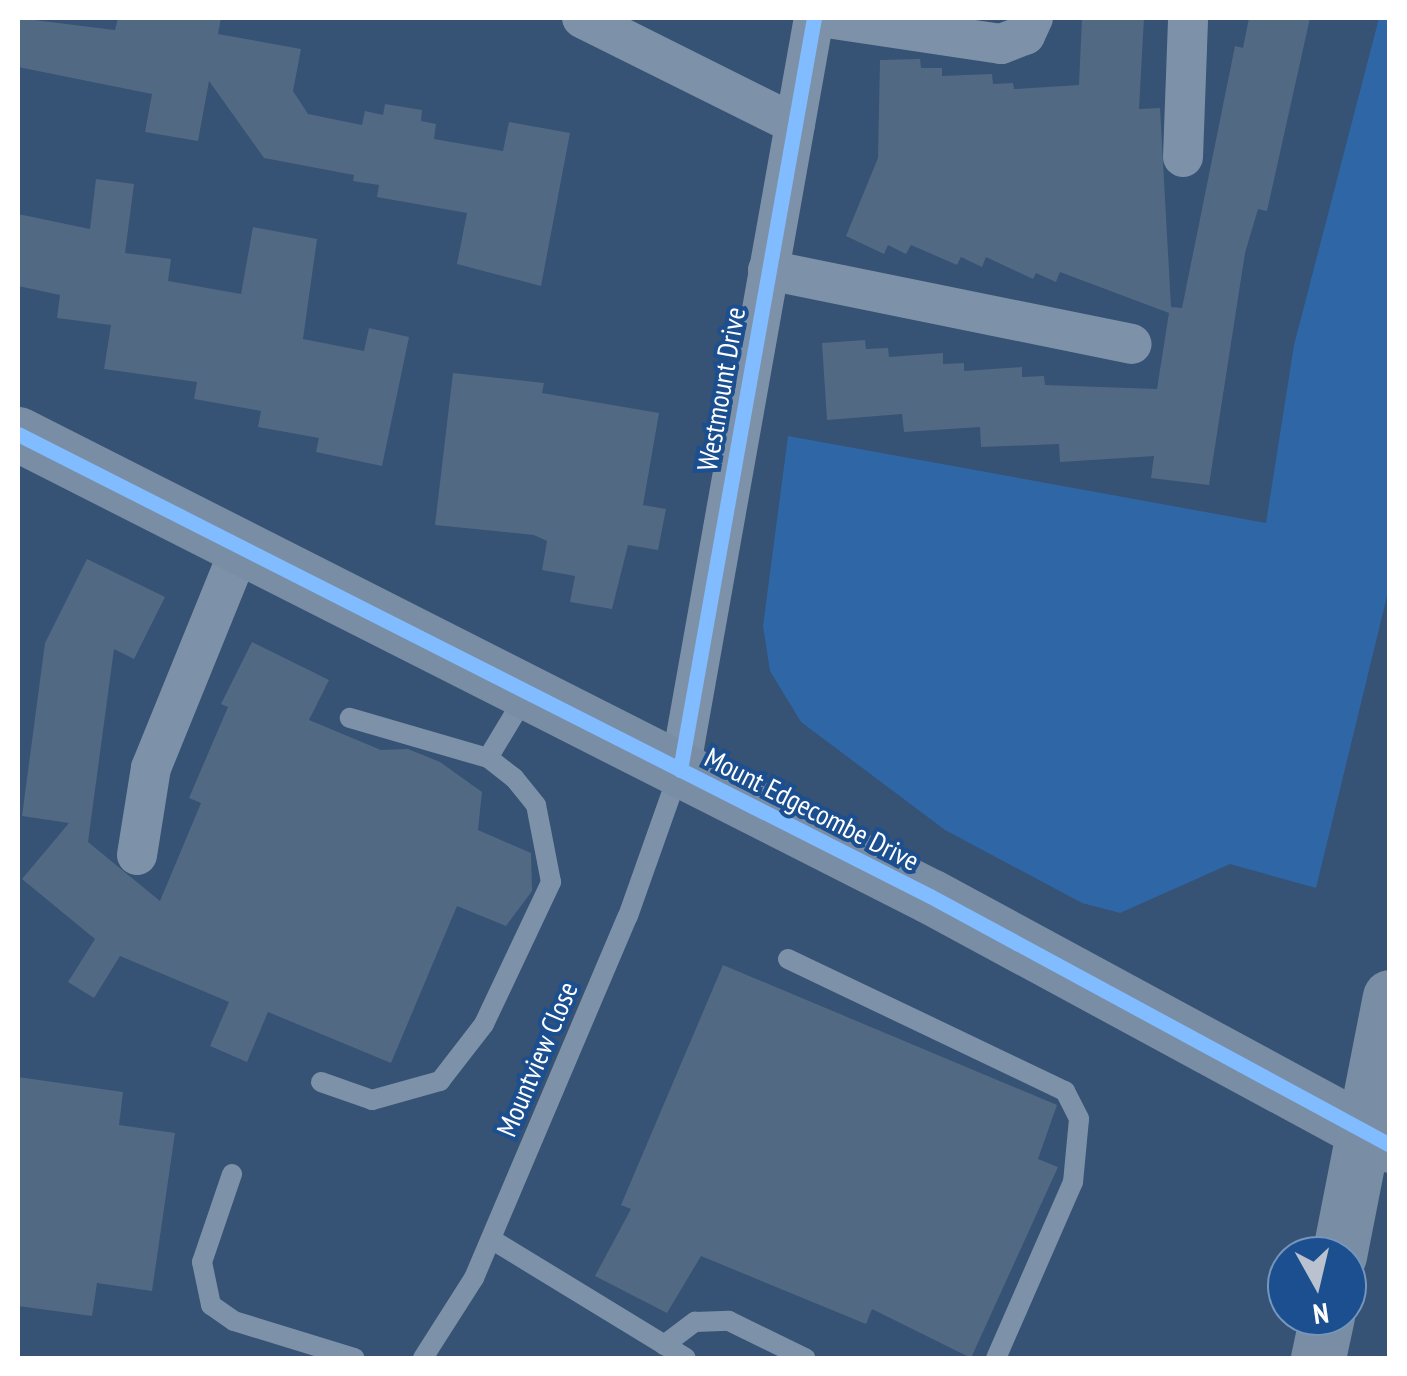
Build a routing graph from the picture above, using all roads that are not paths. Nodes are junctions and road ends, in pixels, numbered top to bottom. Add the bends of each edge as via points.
1 (582, 18) edge
2 (814, 18) edge
3 (827, 18) edge
4 (1032, 18) edge
5 (1188, 18) edge
6 (795, 124) junction
7 (1182, 157) dead end
8 (768, 270) junction
9 (1132, 344) dead end
10 (18, 434) edge
11 (241, 546) junction
12 (528, 691) junction
13 (350, 718) dead end
14 (488, 758) junction
15 (680, 770) junction
16 (138, 856) dead end
17 (788, 959) dead end
18 (1390, 997) edge
19 (321, 1082) dead end
20 (1376, 1140) edge
21 (232, 1174) dead end
22 (1345, 1236) edge
23 (491, 1239) junction
24 (664, 1345) junction
25 (354, 1358) edge
26 (424, 1358) edge
27 (686, 1358) edge
28 (805, 1358) edge
29 (996, 1358) edge

1 - 6 street
2 - 6 street, Westmount Drive
3 - 4 street via 1001,44 1025,35
5 - 7 street
6 - 8 street, Westmount Drive
8 - 9 street
8 - 15 street, Westmount Drive
10 - 11 street, Mount Edgecombe Drive
11 - 12 street, Mount Edgecombe Drive
11 - 16 street via 151,768
12 - 14 lane
12 - 15 street, Mount Edgecombe Drive
13 - 14 lane
14 - 19 lane via 536,805 549,843 551,882 532,931 484,1024 440,1081 372,1100
15 - 20 street, Mount Edgecombe Drive via 981,923
15 - 23 lane, Mountview Close via 628,916
17 - 29 lane via 1064,1091 1078,1120 1072,1182
18 - 20 street
20 - 22 street
21 - 25 lane via 202,1262 210,1305 234,1321
23 - 24 lane
23 - 26 lane, Mountview Close
24 - 27 lane
24 - 28 lane via 695,1322 729,1321

